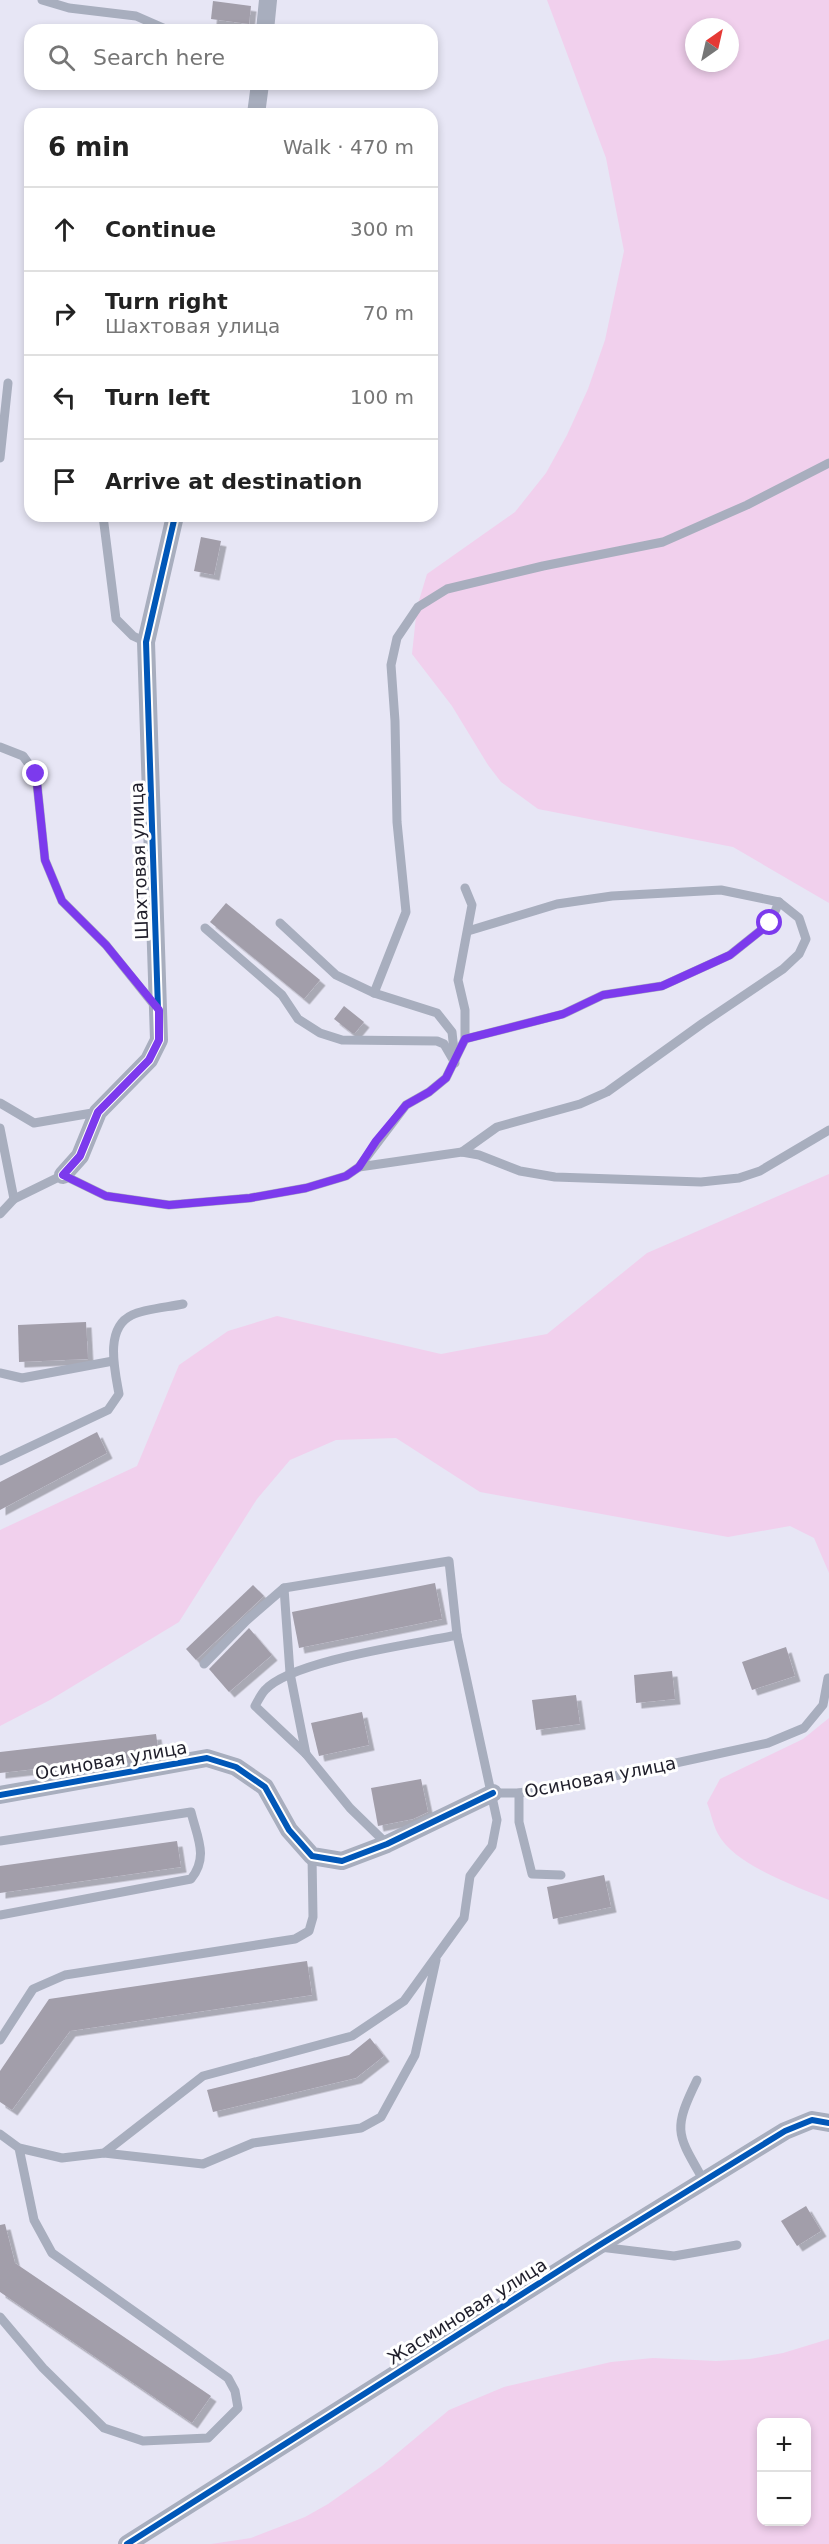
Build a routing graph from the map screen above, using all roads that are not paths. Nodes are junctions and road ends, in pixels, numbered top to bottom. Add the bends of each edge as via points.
1 (42, 0) edge
2 (268, 0) edge
3 (154, 24) edge
4 (266, 24) edge
5 (258, 90) edge
6 (256, 108) edge
7 (8, 383) dead end
8 (0, 458) edge
9 (829, 463) edge
10 (104, 522) edge
11 (174, 522) edge
12 (146, 642) junction
13 (0, 747) edge
14 (465, 888) dead end
15 (778, 902) junction
16 (280, 923) dead end
17 (205, 928) dead end
18 (468, 931) junction
19 (374, 993) junction
20 (159, 1010) junction
21 (465, 1039) junction
22 (455, 1063) junction
23 (0, 1103) edge
24 (98, 1112) junction
25 (0, 1128) edge
26 (829, 1130) edge
27 (462, 1152) junction
28 (359, 1167) junction
29 (63, 1175) junction
30 (14, 1199) junction
31 (0, 1214) edge
32 (183, 1304) dead end
33 (113, 1361) junction
34 (0, 1373) edge
35 (0, 1461) edge
36 (284, 1588) junction
37 (458, 1635) junction
38 (204, 1664) dead end
39 (290, 1673) junction
40 (828, 1678) edge
41 (306, 1754) junction
42 (492, 1793) junction
43 (519, 1793) junction
44 (0, 1795) edge
45 (0, 1841) edge
46 (387, 1844) junction
47 (312, 1856) junction
48 (561, 1875) dead end
49 (0, 1915) edge
50 (437, 1956) junction
51 (0, 2040) edge
52 (697, 2080) dead end
53 (829, 2123) edge
54 (0, 2134) edge
55 (19, 2148) junction
56 (104, 2153) junction
57 (704, 2181) junction
58 (737, 2245) dead end
59 (598, 2246) junction
60 (0, 2317) edge
61 (127, 2544) edge

1 - 3 lane via 69,8 136,16
2 - 4 street
5 - 6 street
7 - 8 lane
9 - 19 lane via 663,542 447,589 418,607 397,638 391,665 397,822 406,912
10 - 12 lane via 116,619 133,636
11 - 12 street, Шахтовая улица
12 - 20 street, Шахтовая улица
13 - 20 lane via 23,756 36,774 45,860 62,901 106,945
14 - 18 lane via 472,905
15 - 18 lane via 721,890 612,896 557,904
15 - 21 lane via 770,923 730,955 662,986 603,995 563,1014
15 - 27 lane via 799,918 806,939 799,954 783,969 607,1092 580,1104 497,1127
16 - 19 lane via 336,975
17 - 22 lane via 282,996 298,1019 320,1033 342,1040 437,1041 444,1044
18 - 21 lane via 458,980 465,1010
19 - 22 lane via 437,1013 452,1032
20 - 24 street, Шахтовая улица via 159,1040 149,1060
21 - 22 lane
22 - 28 lane via 446,1078 406,1105
23 - 24 lane via 34,1123
24 - 29 street, Шахтовая улица via 80,1156
25 - 30 lane
26 - 27 lane via 760,1171 739,1178 701,1182 555,1177 520,1171
27 - 28 lane
28 - 29 lane via 346,1176 306,1188 250,1198 169,1205 106,1196
29 - 30 lane
30 - 31 lane
32 - 33 lane via 131,1315 116,1330
33 - 34 lane via 22,1378
33 - 35 lane via 119,1394 108,1410
36 - 37 lane via 449,1561
36 - 38 lane
36 - 39 lane
37 - 39 lane
37 - 42 lane
39 - 41 lane
39 - 41 lane via 265,1690 255,1706
40 - 43 lane, Осиновая улица via 823,1705 804,1728 768,1743
41 - 46 lane via 350,1808
42 - 43 lane, Осиновая улица
42 - 46 street, Осиновая улица
42 - 50 lane via 497,1820 492,1846 470,1876 464,1918
43 - 48 lane via 519,1822 532,1874
44 - 47 street, Осиновая улица via 207,1758 236,1767 265,1787 289,1830
45 - 49 lane via 190,1812 202,1858 191,1879
46 - 47 street, Осиновая улица via 342,1861
47 - 51 lane via 313,1917 309,1931 295,1939 65,1975 33,1989
50 - 56 lane via 404,2001 352,2036 203,2076
50 - 56 lane via 415,2055 381,2117 361,2128 253,2143 203,2164
52 - 57 lane via 681,2113 681,2141
53 - 57 street, Жасминовая улица via 812,2120 785,2132
54 - 55 lane
55 - 56 lane via 62,2157
55 - 60 lane via 34,2220 52,2253 228,2379 238,2408 208,2438 143,2441 104,2427 43,2368
57 - 59 street, Жасминовая улица
58 - 59 lane via 674,2256
59 - 61 street, Жасминовая улица

